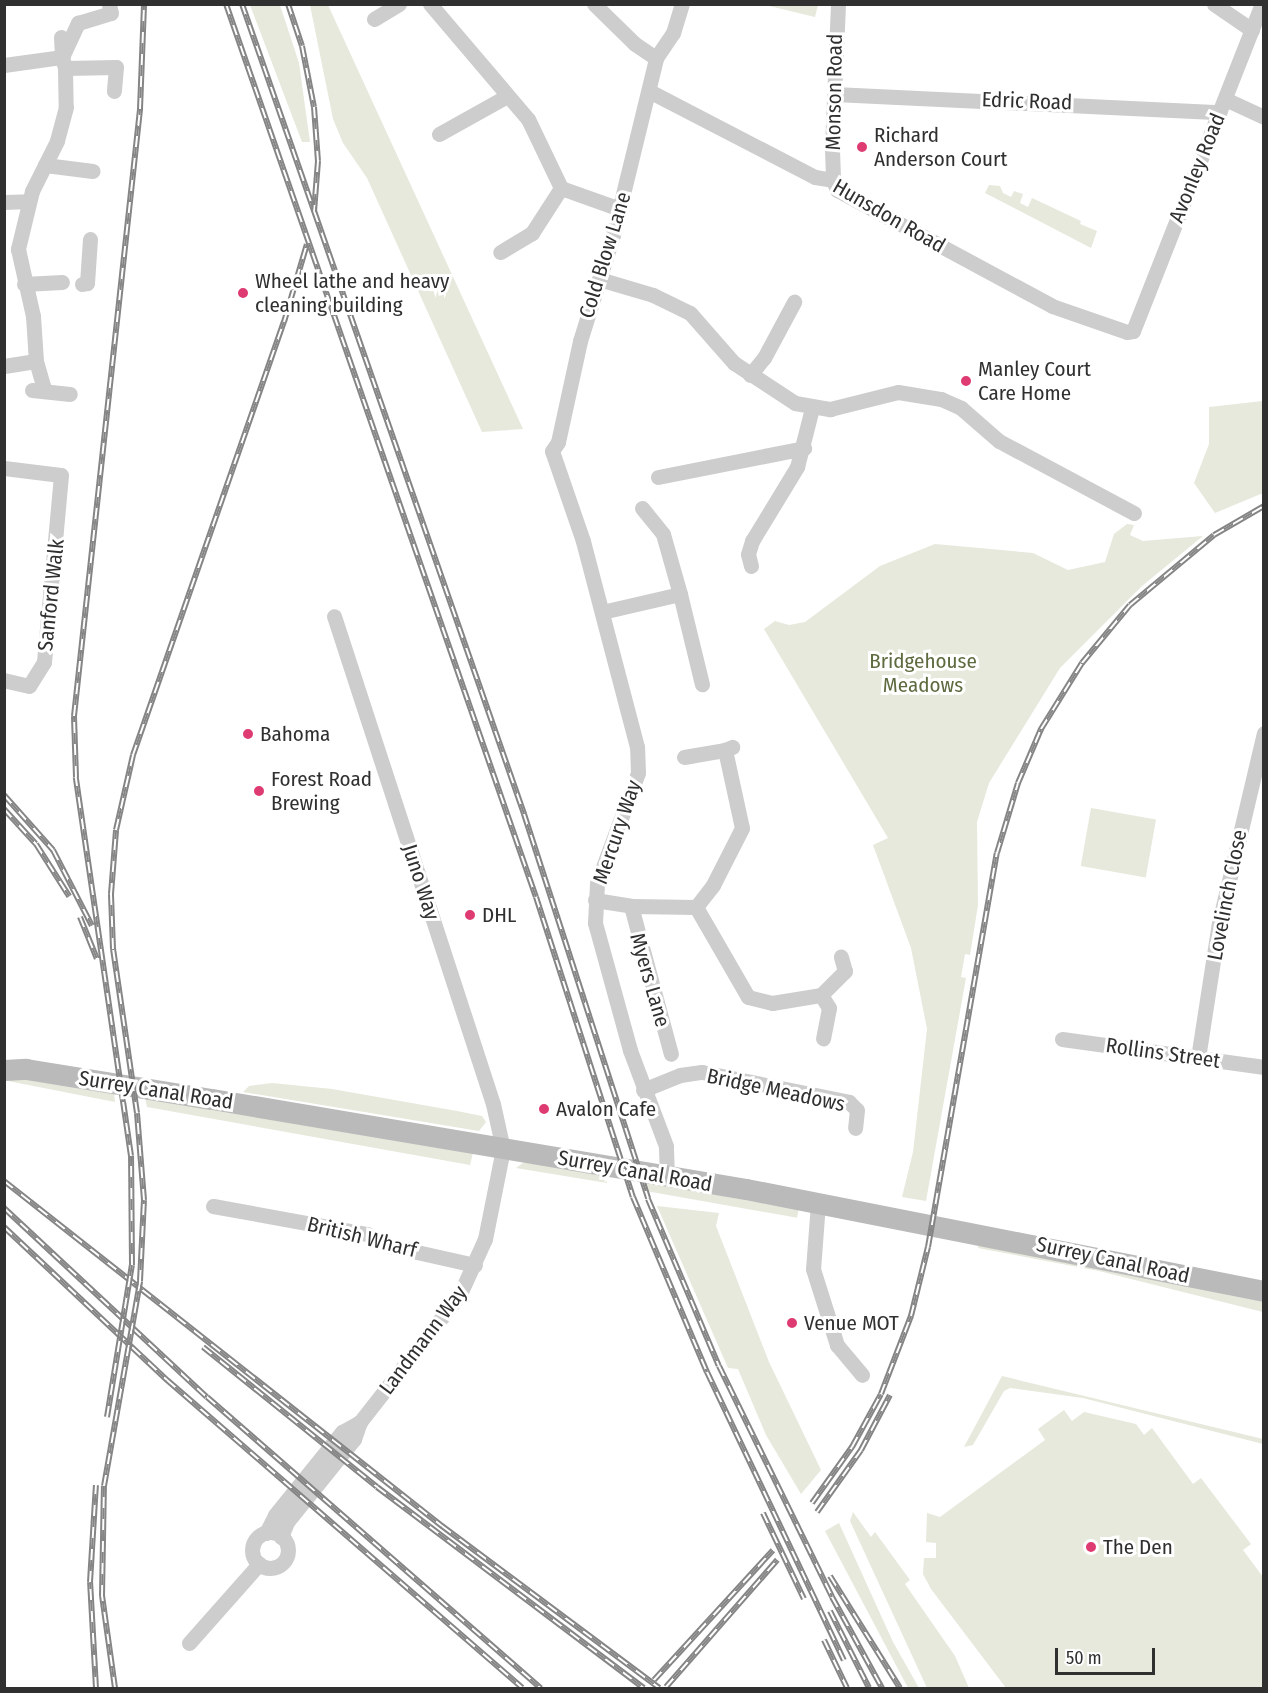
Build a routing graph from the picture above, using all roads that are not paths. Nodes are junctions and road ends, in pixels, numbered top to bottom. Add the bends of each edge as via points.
1 (109, 4) edge
2 (399, 4) edge
3 (430, 4) edge
4 (594, 4) edge
5 (682, 4) edge
6 (838, 4) edge
7 (1214, 4) edge
8 (1262, 4) edge
9 (374, 19) dead end
10 (1252, 30) junction
11 (61, 37) dead end
12 (656, 58) junction
13 (64, 62) junction
14 (4, 65) edge
15 (114, 91) dead end
16 (649, 91) junction
17 (834, 94) junction
18 (507, 96) junction
19 (1222, 106) junction
20 (1263, 117) edge
21 (439, 134) dead end
22 (45, 165) junction
23 (93, 171) dead end
24 (833, 180) junction
25 (561, 188) junction
26 (29, 201) junction
27 (4, 202) edge
28 (620, 208) junction
29 (90, 239) dead end
30 (500, 252) dead end
31 (599, 279) junction
32 (62, 282) dead end
33 (24, 284) junction
34 (82, 284) dead end
35 (794, 302) dead end
36 (1132, 331) joint
37 (36, 361) junction
38 (4, 366) edge
39 (750, 375) junction
40 (70, 394) dead end
41 (812, 408) junction
42 (804, 448) junction
43 (552, 451) joint
44 (4, 468) edge
45 (658, 477) dead end
46 (642, 508) dead end
47 (1134, 513) dead end
48 (751, 566) dead end
49 (680, 594) junction
50 (602, 612) junction
51 (334, 616) dead end
52 (4, 681) edge
53 (702, 684) dead end
54 (1263, 733) edge
55 (684, 757) dead end
56 (595, 900) junction
57 (631, 906) junction
58 (696, 907) junction
59 (841, 957) dead end
60 (820, 995) junction
61 (823, 1038) dead end
62 (1062, 1039) dead end
63 (671, 1054) dead end
64 (1198, 1058) junction
65 (1263, 1067) edge
66 (4, 1070) edge
67 (642, 1090) junction
68 (855, 1128) dead end
69 (503, 1149) junction
70 (667, 1177) junction
71 (818, 1203) junction
72 (213, 1206) dead end
73 (475, 1265) junction
74 (1263, 1291) edge
75 (862, 1375) dead end
76 (360, 1422) junction
77 (261, 1536) junction
78 (281, 1537) junction
79 (259, 1564) junction
80 (189, 1643) dead end

1 - 13 street via 111,13 78,23
2 - 9 street
3 - 18 street
4 - 12 street via 635,44
5 - 12 street via 673,33
6 - 17 street, Monson Road
7 - 10 street
8 - 10 street, Avonley Road
10 - 19 street, Avonley Road
11 - 13 street
12 - 16 street, Cold Blow Lane
13 - 14 street
13 - 15 street via 116,67
13 - 22 street via 66,107
16 - 24 street, Hunsdon Road via 815,177
16 - 28 street, Cold Blow Lane
17 - 19 street, Edric Road
17 - 24 street, Monson Road
18 - 21 street
18 - 25 street via 528,119
19 - 20 street
19 - 36 street, Avonley Road
22 - 23 street
22 - 26 street
24 - 36 street, Hunsdon Road via 837,190 850,198 1052,306
25 - 28 street
25 - 30 street via 532,232
26 - 27 street
26 - 33 street via 18,249
28 - 31 street, Cold Blow Lane
29 - 34 street via 87,283
31 - 39 street via 653,295 690,313 721,350
31 - 43 street, Cold Blow Lane via 580,341 558,442
32 - 33 street
33 - 37 street via 33,316
35 - 39 street via 764,358
37 - 38 street
37 - 40 street via 40,387
39 - 41 street via 780,396
41 - 42 street
41 - 47 street via 846,407 898,392 941,399 961,408 999,441
42 - 45 street
42 - 48 street via 797,467 752,541 748,554
43 - 50 street, Mercury Way
44 - 52 street, Sanford Walk via 61,475 44,662 29,686
46 - 49 street via 663,534
49 - 50 street
49 - 53 street
50 - 56 street, Mercury Way via 637,747 638,774 601,865
51 - 69 street, Juno Way via 493,1104
54 - 64 street, Lovelinch Close via 1219,923
55 - 58 street via 728,749 742,828 713,885
56 - 57 street, Myers Lane
56 - 67 street, Mercury Way via 598,940
57 - 58 street, Myers Lane
57 - 63 street, Myers Lane
58 - 60 street via 748,997 772,1004
59 - 60 street via 844,971
60 - 61 street via 829,1008
62 - 64 street, Rollins Street
64 - 65 street, Rollins Street
66 - 69 street, Surrey Canal Road via 26,1069
67 - 68 street, Bridge Meadows via 680,1075 702,1072 849,1102 857,1110
67 - 70 street, Mercury Way via 666,1146
69 - 70 street, Surrey Canal Road
69 - 73 street, Landmann Way via 490,1221
70 - 71 street, Surrey Canal Road
71 - 74 street, Surrey Canal Road
71 - 75 street via 813,1269 837,1345
72 - 73 street, British Wharf via 367,1234 390,1246
73 - 76 street, Landmann Way via 446,1315
76 - 77 street, Landmann Way via 342,1432
76 - 78 street, Landmann Way via 354,1439 286,1522
77 - 78 street
77 - 79 street via 252,1549
78 - 79 street via 288,1546 286,1559 275,1568
79 - 80 street

